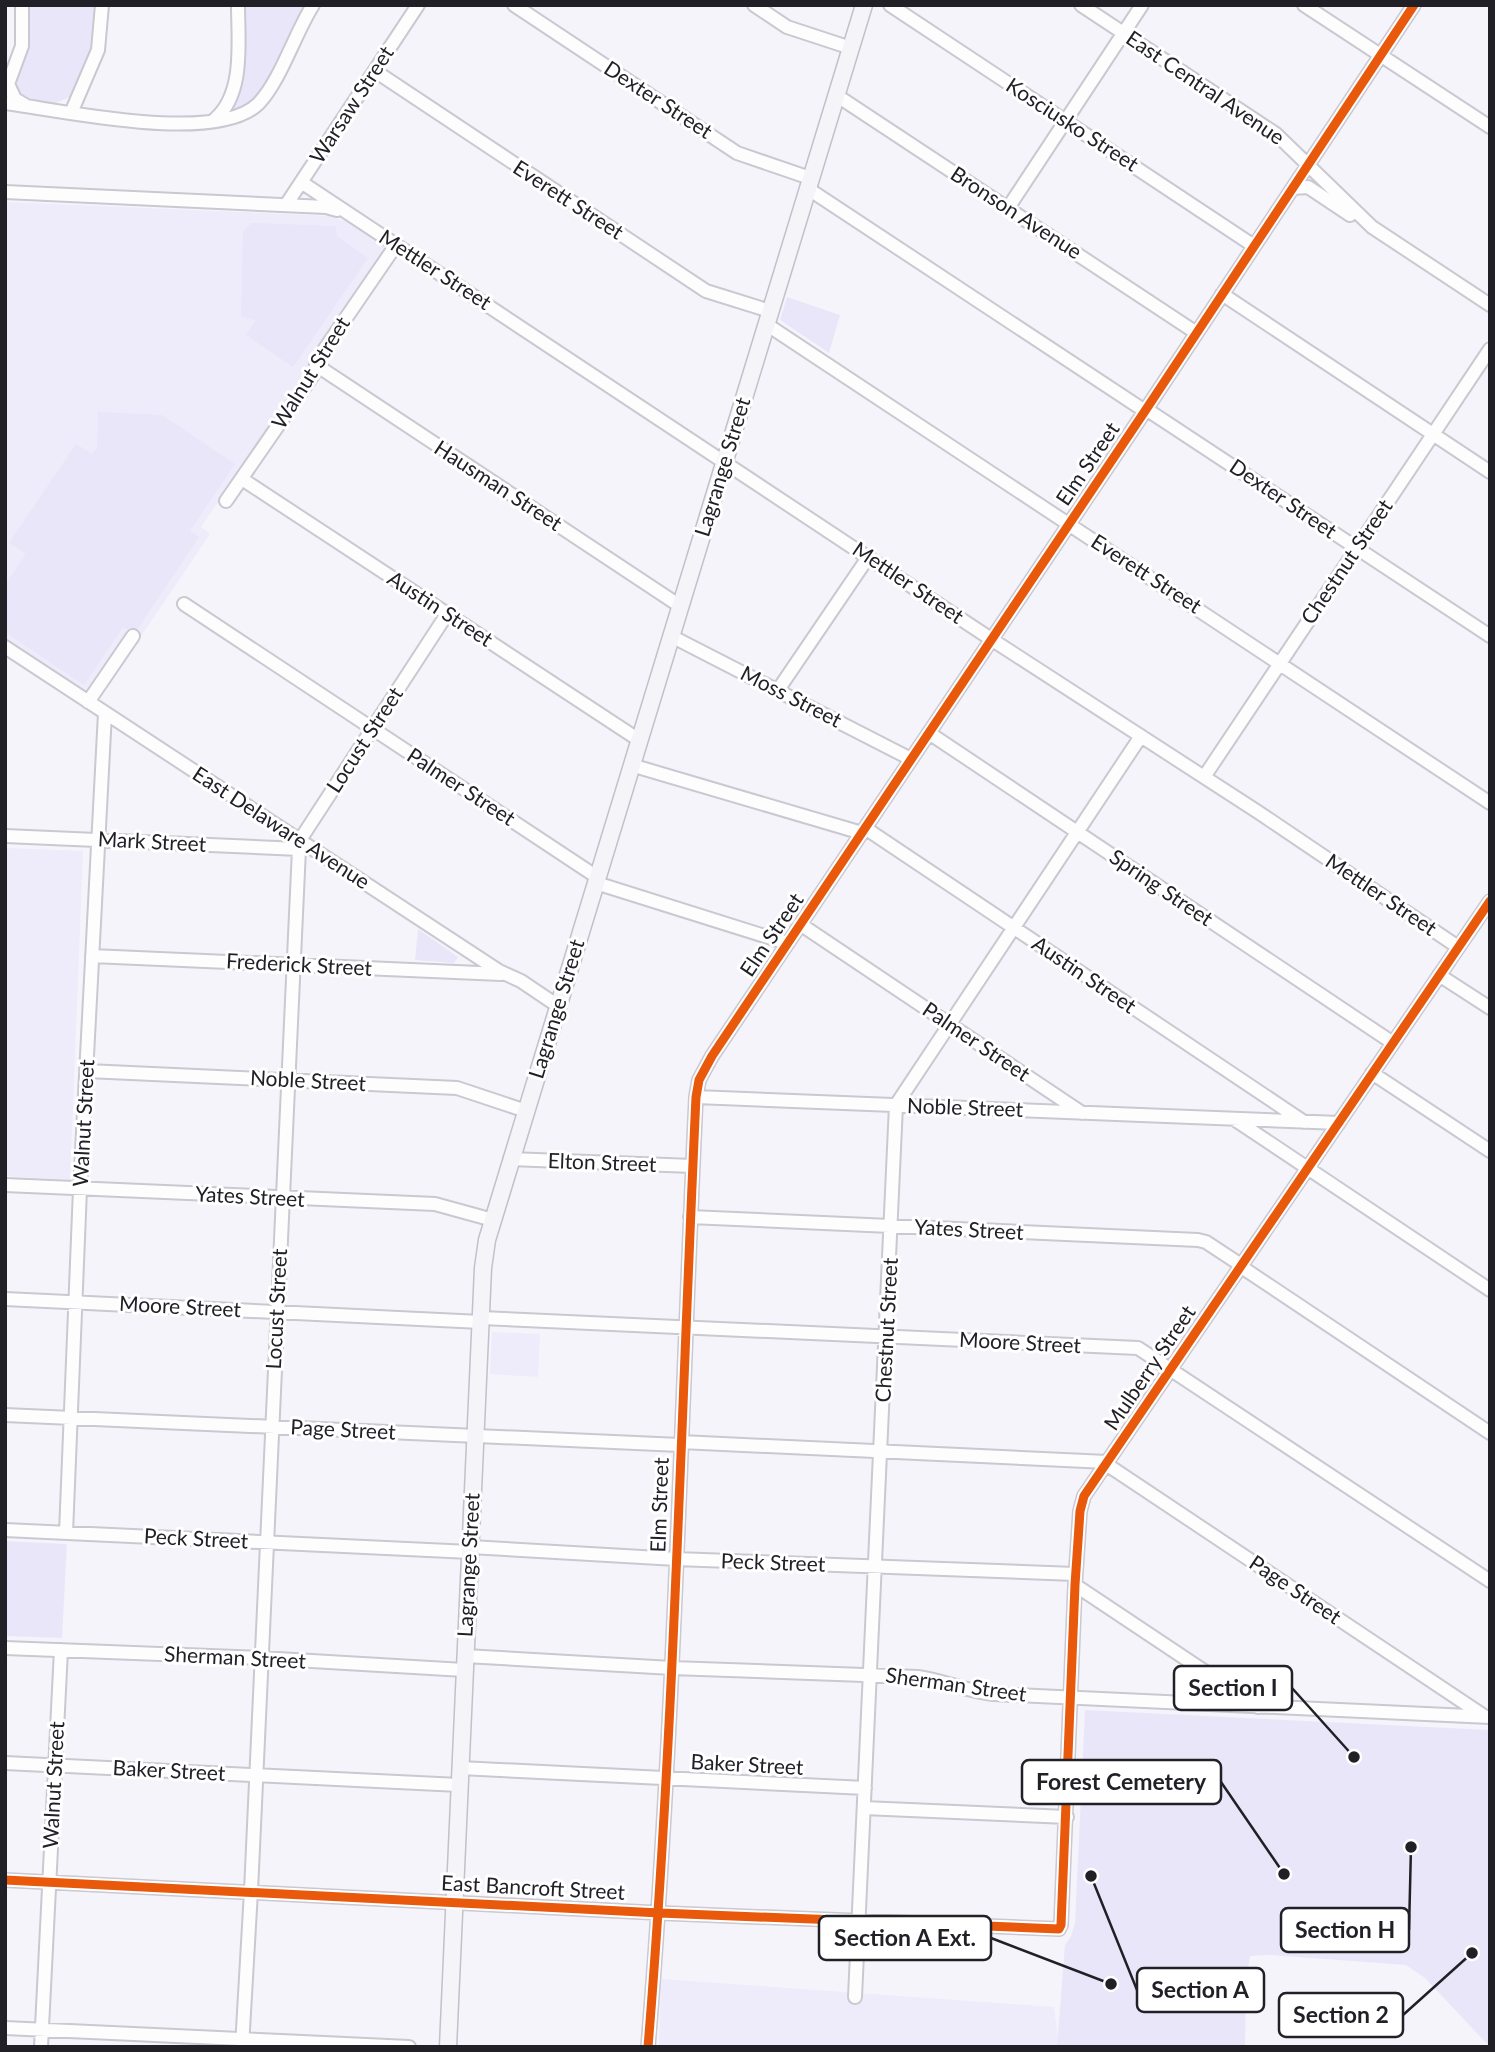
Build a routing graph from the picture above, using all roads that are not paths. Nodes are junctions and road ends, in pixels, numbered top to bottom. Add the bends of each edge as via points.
1 (22, 5) edge
2 (102, 5) edge
3 (237, 5) edge
4 (313, 5) edge
5 (418, 5) edge
6 (514, 5) edge
7 (754, 5) edge
8 (864, 5) edge
9 (890, 5) edge
10 (1081, 5) edge
11 (1142, 5) edge
12 (1304, 5) edge
13 (1413, 5) edge
14 (1124, 33) junction
15 (851, 48) junction
16 (1380, 56) junction
17 (375, 71) junction
18 (7, 80) edge
19 (836, 95) junction
20 (5, 103) edge
21 (26, 106) junction
22 (71, 113) junction
23 (215, 120) junction
24 (1066, 121) junction
25 (1490, 128) edge
26 (1308, 164) junction
27 (301, 182) junction
28 (808, 183) junction
29 (1293, 188) junction
30 (5, 192) edge
31 (286, 205) junction
32 (1008, 208) junction
33 (357, 219) junction
34 (1373, 227) junction
35 (396, 245) junction
36 (1254, 246) junction
37 (1222, 294) junction
38 (1490, 305) edge
39 (768, 317) junction
40 (1195, 332) junction
41 (1490, 349) edge
42 (316, 365) junction
43 (1145, 410) junction
44 (1433, 434) junction
45 (724, 461) junction
46 (1490, 472) edge
47 (242, 479) junction
48 (226, 501) dead end
49 (1068, 524) junction
50 (1356, 548) junction
51 (869, 556) junction
52 (184, 604) dead end
53 (680, 606) junction
54 (447, 614) junction
55 (671, 635) junction
56 (133, 636) dead end
57 (1490, 636) edge
58 (991, 639) junction
59 (5, 647) edge
60 (1280, 662) junction
61 (778, 690) junction
62 (88, 702) junction
63 (105, 713) junction
64 (372, 729) junction
65 (929, 733) junction
66 (1141, 736) junction
67 (639, 740) junction
68 (911, 759) junction
69 (631, 765) junction
70 (1204, 777) junction
71 (1490, 803) edge
72 (863, 830) junction
73 (1077, 832) junction
74 (5, 836) edge
75 (98, 839) junction
76 (299, 845) junction
77 (596, 880) junction
78 (1490, 901) edge
79 (800, 924) junction
80 (1013, 928) junction
81 (788, 943) junction
82 (1458, 947) junction
83 (92, 956) junction
84 (292, 965) junction
85 (505, 974) junction
86 (1439, 975) junction
87 (558, 1006) junction
88 (1490, 1008) edge
89 (949, 1024) junction
90 (1393, 1043) junction
91 (87, 1071) junction
92 (1372, 1073) junction
93 (288, 1080) junction
94 (696, 1097) junction
95 (896, 1105) junction
96 (526, 1111) junction
97 (1083, 1113) junction
98 (1234, 1119) junction
99 (1304, 1122) junction
100 (1339, 1123) junction
101 (1490, 1152) edge
102 (510, 1159) junction
103 (693, 1166) junction
104 (1307, 1168) junction
105 (5, 1185) edge
106 (80, 1189) junction
107 (282, 1198) junction
108 (690, 1217) junction
109 (492, 1220) junction
110 (891, 1226) junction
111 (1240, 1266) junction
112 (1490, 1290) edge
113 (5, 1299) edge
114 (76, 1302) junction
115 (277, 1311) junction
116 (481, 1320) junction
117 (685, 1328) junction
118 (887, 1337) junction
119 (1171, 1368) junction
120 (5, 1415) edge
121 (71, 1418) junction
122 (271, 1427) junction
123 (1490, 1433) edge
124 (475, 1436) junction
125 (680, 1444) junction
126 (881, 1451) junction
127 (1106, 1463) junction
128 (5, 1530) edge
129 (66, 1533) junction
130 (266, 1542) junction
131 (470, 1549) junction
132 (676, 1559) junction
133 (875, 1567) junction
134 (1075, 1580) junction
135 (1490, 1581) edge
136 (5, 1648) edge
137 (61, 1650) junction
138 (261, 1658) junction
139 (464, 1663) junction
140 (672, 1668) junction
141 (870, 1674) junction
142 (1071, 1698) junction
143 (1258, 1707) junction
144 (1487, 1716) edge
145 (5, 1763) edge
146 (54, 1765) junction
147 (460, 1768) junction
148 (256, 1775) junction
149 (666, 1778) junction
150 (459, 1785) junction
151 (865, 1788) junction
152 (864, 1808) junction
153 (1067, 1817) junction
154 (5, 1881) edge
155 (49, 1883) junction
156 (251, 1891) junction
157 (453, 1901) junction
158 (660, 1913) junction
159 (859, 1920) junction
160 (1059, 1929) joint
161 (855, 1997) dead end
162 (5, 2028) edge
163 (42, 2030) junction
164 (242, 2043) edge
165 (41, 2047) edge
166 (409, 2047) edge
167 (448, 2047) edge
168 (648, 2047) edge

1 - 18 street via 22,46
2 - 22 street via 95,60
3 - 23 street via 234,81 225,108
4 - 23 street via 263,99 244,113
5 - 17 street, Warsaw Street
6 - 28 street, Dexter Street via 737,153
7 - 15 street via 787,27
8 - 15 main road, Lagrange Street
9 - 24 street, Kosciusko Street
10 - 14 street, East Central Avenue
11 - 14 street
12 - 16 street
13 - 16 street, Elm Street
14 - 24 street
14 - 26 street, East Central Avenue via 1276,134
15 - 19 main road, Lagrange Street
16 - 25 street
16 - 26 street, Elm Street
17 - 27 street, Warsaw Street
17 - 39 street, Everett Street via 706,290
18 - 21 street via 12,94
19 - 28 main road, Lagrange Street
19 - 32 street, Bronson Avenue
20 - 21 street
21 - 22 street
22 - 23 street via 153,123
24 - 32 street
24 - 36 street, Kosciusko Street
26 - 29 street, Elm Street
26 - 34 street, East Central Avenue
27 - 31 street, Warsaw Street
27 - 33 street, Mettler Street
28 - 39 main road, Lagrange Street
28 - 43 street, Dexter Street
29 - 34 street via 1309,187
29 - 36 street, Elm Street
30 - 31 street, Mettler Street
31 - 33 street, Mettler Street via 326,207
32 - 40 street, Bronson Avenue
33 - 35 street, Mettler Street
34 - 38 street, East Central Avenue
35 - 42 street, Walnut Street
35 - 45 street, Mettler Street
36 - 37 street, Elm Street
37 - 40 street, Elm Street
37 - 44 street
39 - 45 main road, Lagrange Street
39 - 49 street, Everett Street
40 - 43 street, Elm Street
41 - 44 street, Chestnut Street
42 - 47 street, Walnut Street
42 - 53 street, Hausman Street
43 - 49 street, Elm Street
43 - 50 street, Dexter Street
44 - 46 street
44 - 50 street, Chestnut Street
45 - 51 street, Mettler Street
45 - 53 main road, Lagrange Street
47 - 48 street, Walnut Street
47 - 54 street, Austin Street
49 - 58 street, Elm Street
49 - 60 street, Everett Street
50 - 57 street, Dexter Street
50 - 60 street, Chestnut Street
51 - 58 street, Mettler Street
51 - 61 street
52 - 64 street, Palmer Street
53 - 55 main road, Lagrange Street
54 - 64 street, Locust Street
54 - 67 street, Austin Street
55 - 61 street, Moss Street
55 - 67 main road, Lagrange Street
56 - 62 street
58 - 65 street, Elm Street
58 - 66 street, Mettler Street
59 - 62 street, East Delaware Avenue
60 - 70 street, Chestnut Street
60 - 71 street, Everett Street
61 - 68 street, Moss Street
62 - 63 street, East Delaware Avenue
63 - 75 street, Walnut Street
63 - 76 street, East Delaware Avenue
64 - 76 street, Locust Street
64 - 77 street, Palmer Street
65 - 68 street, Elm Street
65 - 73 street, Spring Street
66 - 70 street, Mettler Street
66 - 73 street
67 - 69 main road, Lagrange Street
68 - 72 street, Elm Street
69 - 72 street, Austin Street
69 - 77 main road, Lagrange Street
70 - 82 street, Mettler Street
72 - 79 street, Elm Street
72 - 80 street, Austin Street
73 - 80 street
73 - 90 street, Spring Street
74 - 75 street, Mark Street
75 - 76 street, Mark Street
75 - 83 street, Walnut Street
76 - 84 street, Locust Street
76 - 85 street, East Delaware Avenue
77 - 81 street, Palmer Street
77 - 87 main road, Lagrange Street
78 - 82 street, Mulberry Street
79 - 81 street, Elm Street
79 - 89 street, Palmer Street
80 - 89 street
80 - 99 street, Austin Street
81 - 94 street, Elm Street via 712,1056
82 - 86 street, Mulberry Street
83 - 84 street, Frederick Street
83 - 91 street, Walnut Street
84 - 85 street, Frederick Street
84 - 93 street, Locust Street
85 - 87 street, East Delaware Avenue
86 - 88 street
86 - 90 street, Mulberry Street
87 - 96 main road, Lagrange Street
89 - 95 street
89 - 97 street, Palmer Street
90 - 92 street, Mulberry Street
91 - 93 street, Noble Street
91 - 106 street, Walnut Street
92 - 100 street, Mulberry Street
92 - 101 street
93 - 96 street, Noble Street via 457,1088
93 - 107 street, Locust Street
94 - 95 street, Noble Street
94 - 103 street, Elm Street
95 - 97 street, Noble Street
95 - 110 street, Chestnut Street
96 - 102 main road, Lagrange Street
97 - 98 street, Noble Street
98 - 99 street, Noble Street
98 - 104 street
99 - 100 street, Noble Street
100 - 104 street, Mulberry Street
102 - 103 street, Elton Street
102 - 109 main road, Lagrange Street
103 - 108 street, Elm Street
104 - 111 street, Mulberry Street
104 - 112 street
105 - 106 street, Yates Street
106 - 107 street, Yates Street
106 - 114 street, Walnut Street
107 - 109 street, Yates Street via 435,1204
107 - 115 street, Locust Street
108 - 110 street, Yates Street
108 - 117 street, Elm Street
109 - 116 main road, Lagrange Street via 483,1258
110 - 111 street, Yates Street via 1198,1240
110 - 118 street, Chestnut Street
111 - 119 street, Mulberry Street
111 - 123 street, Yates Street
113 - 114 street, Moore Street
114 - 115 street, Moore Street
114 - 121 street, Walnut Street
115 - 116 street, Moore Street
115 - 122 street, Locust Street
116 - 117 street, Moore Street
116 - 124 main road, Lagrange Street
117 - 118 street, Moore Street
117 - 125 street, Elm Street
118 - 119 street, Moore Street via 1138,1348
118 - 126 street, Chestnut Street
119 - 127 street, Mulberry Street
119 - 135 street, Moore Street
120 - 121 street, Page Street
121 - 122 street, Page Street
121 - 129 street, Walnut Street
122 - 124 street, Page Street
122 - 130 street, Locust Street
124 - 125 street, Page Street
124 - 131 main road, Lagrange Street
125 - 126 street, Page Street
125 - 132 street, Elm Street
126 - 127 street, Page Street
126 - 133 street, Chestnut Street
127 - 134 street, Mulberry Street via 1081,1505
127 - 144 street, Page Street
128 - 129 street, Peck Street
129 - 130 street, Peck Street
130 - 131 street, Peck Street
130 - 138 street, Locust Street
131 - 132 street, Peck Street
131 - 139 main road, Lagrange Street
132 - 133 street, Peck Street
132 - 140 street, Elm Street
133 - 134 street, Peck Street
133 - 141 street, Chestnut Street
134 - 142 street, Mulberry Street
134 - 143 street
136 - 137 street, Sherman Street
137 - 138 street, Sherman Street
137 - 146 street, Walnut Street
138 - 139 street, Sherman Street
138 - 148 street, Locust Street
139 - 140 street, Sherman Street
139 - 147 main road, Lagrange Street
140 - 141 street, Sherman Street
140 - 149 street, Elm Street
141 - 142 street, Sherman Street via 926,1678 993,1695
141 - 151 street, Chestnut Street
142 - 143 street, Sherman Street
142 - 153 street, Mulberry Street
143 - 144 street, Sherman Street
145 - 146 street, Baker Street
146 - 148 street, Baker Street
146 - 155 street, Walnut Street
147 - 149 street, Baker Street
147 - 150 main road, Lagrange Street
148 - 150 street, Baker Street
148 - 156 street, Locust Street
149 - 151 street, Baker Street
149 - 158 street, Elm Street
150 - 157 main road, Lagrange Street
151 - 152 street, Chestnut Street
152 - 153 street
152 - 159 street, Chestnut Street
153 - 160 street, Mulberry Street
154 - 155 street, East Bancroft Street
155 - 156 street, East Bancroft Street
155 - 163 street, Walnut Street
156 - 157 street, East Bancroft Street
156 - 164 street, Locust Street
157 - 158 street, East Bancroft Street
157 - 167 main road, Lagrange Street
158 - 159 street, East Bancroft Street
158 - 168 street, Elm Street
159 - 160 street, East Bancroft Street
159 - 161 street, Chestnut Street
162 - 163 street
163 - 164 street
163 - 165 street, Walnut Street
164 - 166 street

